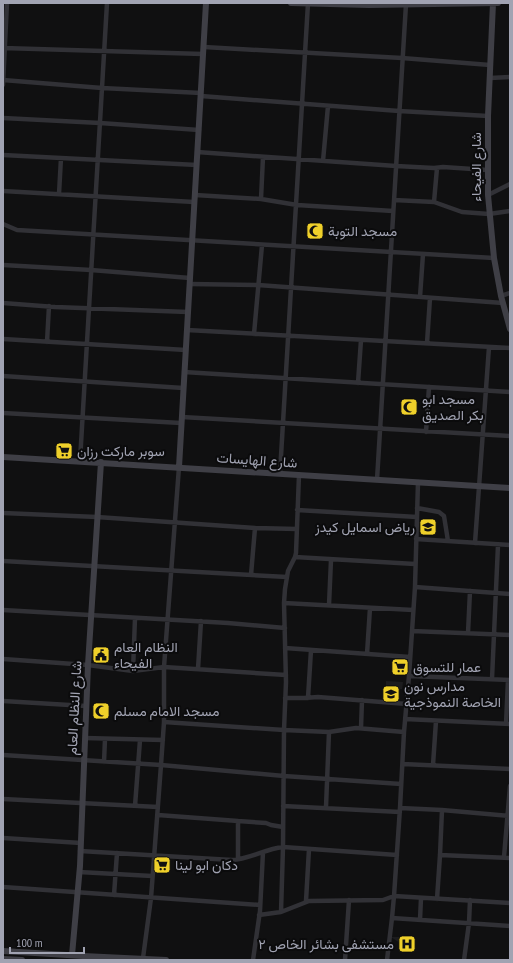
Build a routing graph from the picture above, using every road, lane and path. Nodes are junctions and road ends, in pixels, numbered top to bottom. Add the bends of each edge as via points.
1 (7, 3) edge
2 (107, 3) edge
3 (206, 3) edge
4 (291, 3) edge
5 (308, 3) edge
6 (493, 3) edge
7 (498, 3) edge
8 (406, 4) junction
9 (204, 47) junction
10 (4, 48) edge
11 (105, 51) junction
12 (306, 53) junction
13 (203, 54) junction
14 (402, 58) junction
15 (490, 65) junction
16 (4, 69) edge
17 (510, 77) edge
18 (490, 78) junction
19 (3, 80) edge
20 (3, 84) edge
21 (102, 88) junction
22 (201, 94) junction
23 (302, 104) junction
24 (328, 106) junction
25 (399, 112) junction
26 (488, 116) junction
27 (3, 118) edge
28 (100, 123) junction
29 (199, 130) junction
30 (197, 152) junction
31 (3, 155) edge
32 (263, 157) junction
33 (61, 158) junction
34 (97, 160) junction
35 (299, 160) junction
36 (323, 161) junction
37 (197, 165) junction
38 (396, 166) junction
39 (437, 168) junction
40 (488, 170) junction
41 (510, 184) edge
42 (3, 191) edge
43 (59, 194) junction
44 (195, 195) junction
45 (488, 195) junction
46 (95, 196) junction
47 (261, 199) junction
48 (394, 200) junction
49 (194, 202) junction
50 (434, 202) junction
51 (297, 205) junction
52 (393, 211) junction
53 (510, 211) edge
54 (489, 214) junction
55 (3, 224) edge
56 (93, 235) junction
57 (192, 240) junction
58 (262, 244) junction
59 (294, 246) junction
60 (390, 252) junction
61 (423, 254) junction
62 (494, 258) junction
63 (3, 265) edge
64 (91, 270) junction
65 (190, 281) junction
66 (258, 285) junction
67 (292, 287) junction
68 (510, 293) edge
69 (388, 295) junction
70 (501, 296) junction
71 (420, 297) junction
72 (430, 298) junction
73 (3, 303) edge
74 (503, 303) junction
75 (50, 306) junction
76 (89, 308) junction
77 (188, 312) junction
78 (510, 325) edge
79 (187, 330) junction
80 (254, 334) junction
81 (289, 336) junction
82 (3, 339) edge
83 (361, 340) junction
84 (385, 341) junction
85 (47, 342) junction
86 (87, 344) junction
87 (428, 344) junction
88 (489, 347) junction
89 (510, 348) edge
90 (186, 350) junction
91 (184, 372) junction
92 (3, 376) edge
93 (286, 378) junction
94 (86, 382) junction
95 (358, 383) junction
96 (382, 384) junction
97 (429, 387) junction
98 (184, 388) junction
99 (486, 391) junction
100 (510, 392) edge
101 (3, 413) edge
102 (83, 417) junction
103 (182, 420) junction
104 (283, 423) junction
105 (380, 429) junction
106 (426, 432) junction
107 (482, 434) junction
108 (510, 436) edge
109 (3, 457) edge
110 (80, 461) junction
111 (101, 462) junction
112 (179, 467) junction
113 (280, 473) junction
114 (299, 475) junction
115 (376, 480) junction
116 (418, 482) junction
117 (478, 486) junction
118 (510, 488) edge
119 (417, 508) junction
120 (297, 510) junction
121 (3, 513) edge
122 (98, 517) junction
123 (417, 517) junction
124 (175, 523) junction
125 (255, 528) junction
126 (297, 529) junction
127 (416, 539) junction
128 (448, 541) junction
129 (475, 543) junction
130 (498, 545) junction
131 (510, 545) edge
132 (295, 557) junction
133 (331, 560) junction
134 (3, 561) edge
135 (416, 564) junction
136 (95, 566) junction
137 (171, 571) junction
138 (251, 575) junction
139 (287, 577) junction
140 (415, 588) junction
141 (470, 591) junction
142 (496, 593) junction
143 (510, 594) edge
144 (284, 603) junction
145 (329, 605) junction
146 (370, 608) junction
147 (3, 610) edge
148 (413, 610) junction
149 (92, 615) junction
150 (135, 618) junction
151 (167, 620) junction
152 (201, 621) junction
153 (285, 628) junction
154 (412, 631) junction
155 (468, 633) junction
156 (494, 634) junction
157 (510, 635) edge
158 (285, 648) junction
159 (312, 650) junction
160 (367, 654) junction
161 (410, 657) junction
162 (3, 659) edge
163 (88, 665) junction
164 (164, 667) junction
165 (198, 669) junction
166 (133, 671) junction
167 (286, 675) junction
168 (409, 676) junction
169 (492, 679) junction
170 (509, 680) edge
171 (285, 698) junction
172 (308, 698) junction
173 (362, 700) junction
174 (3, 701) edge
175 (407, 704) junction
176 (86, 706) junction
177 (405, 719) junction
178 (436, 721) junction
179 (164, 722) junction
180 (508, 724) edge
181 (361, 728) junction
182 (284, 730) junction
183 (329, 732) junction
184 (404, 732) junction
185 (85, 738) junction
186 (106, 739) junction
187 (140, 740) junction
188 (163, 740) junction
189 (3, 755) edge
190 (84, 761) junction
191 (104, 762) junction
192 (139, 764) junction
193 (403, 764) junction
194 (161, 765) junction
195 (433, 765) junction
196 (510, 769) edge
197 (284, 776) junction
198 (327, 779) junction
199 (401, 784) junction
200 (510, 786) edge
201 (3, 799) edge
202 (82, 803) junction
203 (135, 806) junction
204 (284, 806) junction
205 (158, 807) junction
206 (326, 807) junction
207 (400, 810) junction
208 (442, 810) junction
209 (158, 815) junction
210 (509, 816) edge
211 (238, 821) junction
212 (283, 827) junction
213 (3, 838) edge
214 (81, 843) junction
215 (283, 847) junction
216 (309, 849) junction
217 (80, 851) junction
218 (263, 852) junction
219 (118, 853) junction
220 (154, 855) junction
221 (397, 855) junction
222 (440, 855) junction
223 (504, 857) junction
224 (510, 858) edge
225 (238, 859) junction
226 (79, 872) junction
227 (116, 874) junction
228 (152, 876) junction
229 (3, 887) edge
230 (77, 892) junction
231 (114, 895) junction
232 (394, 896) junction
233 (151, 898) junction
234 (421, 898) junction
235 (437, 898) junction
236 (348, 900) junction
237 (470, 900) junction
238 (306, 901) junction
239 (510, 903) edge
240 (260, 905) junction
241 (281, 912) junction
242 (259, 915) junction
243 (392, 918) junction
244 (420, 920) junction
245 (468, 923) junction
246 (510, 926) edge
247 (3, 951) edge
248 (72, 955) junction
249 (143, 958) junction
250 (3, 959) edge
251 (22, 960) edge
252 (166, 960) edge
253 (253, 960) edge
254 (345, 960) edge
255 (387, 960) edge
256 (464, 960) edge

1 - 10 street
2 - 11 street
3 - 9 street
4 - 5 street
5 - 8 street
5 - 12 street
6 - 7 street
6 - 8 street
6 - 15 street, شارع الفيحاء
8 - 14 street
9 - 12 street
9 - 13 street
10 - 11 street
10 - 16 street
11 - 13 street
11 - 21 street
12 - 14 street
12 - 23 street
13 - 22 street
14 - 15 street
14 - 25 street
15 - 18 street, شارع الفيحاء
16 - 19 street
17 - 18 street
18 - 26 street, شارع الفيحاء
19 - 20 street
19 - 21 street
21 - 22 street
21 - 28 street
22 - 23 street
22 - 29 street
23 - 24 street
23 - 35 street
24 - 25 street
24 - 36 street
25 - 26 street
25 - 38 street
26 - 40 street, شارع الفيحاء
27 - 28 street
28 - 29 street
28 - 34 street
29 - 30 street
30 - 32 street
30 - 37 street
31 - 33 street
32 - 35 street
32 - 47 street
33 - 34 street
33 - 43 street
34 - 37 street
34 - 46 street
35 - 36 street
35 - 51 street
36 - 38 street
37 - 44 street
38 - 39 street
38 - 48 street
39 - 40 street
39 - 50 street
40 - 45 street, شارع الفيحاء
41 - 45 street
42 - 43 street
43 - 46 street
44 - 47 street
44 - 49 street
45 - 54 street, شارع الفيحاء
46 - 49 street
46 - 56 street
47 - 51 street
48 - 50 street
48 - 52 street
49 - 57 street
50 - 54 street via 462,212
51 - 52 street
51 - 59 street
52 - 60 street
53 - 54 street
54 - 62 street, شارع الفيحاء
55 - 56 street via 17,230
56 - 57 street
56 - 64 street
57 - 58 street
57 - 65 street
58 - 59 street
58 - 66 street
59 - 60 street
59 - 67 street
60 - 61 street
60 - 69 street
61 - 62 street
61 - 71 street
62 - 70 street, شارع الفيحاء
63 - 64 street
64 - 65 street
64 - 76 street
65 - 66 street
65 - 77 street
66 - 67 street
66 - 80 street
67 - 69 street
67 - 81 street
68 - 70 street
69 - 71 street
69 - 84 street
70 - 74 street, شارع الفيحاء
71 - 72 street
72 - 74 street
72 - 87 street
73 - 75 street
74 - 78 street, شارع الفيحاء
75 - 76 street
75 - 85 street
76 - 77 street
76 - 86 street
77 - 79 street
79 - 80 street
79 - 90 street
80 - 81 street
81 - 83 street
81 - 93 street
82 - 85 street
83 - 84 street
83 - 95 street
84 - 87 street
84 - 96 street
85 - 86 street
86 - 90 street
86 - 94 street
87 - 88 street
88 - 89 street
88 - 99 street
90 - 91 street
91 - 93 street
91 - 98 street
92 - 94 street
93 - 95 street
93 - 104 street
94 - 98 street
94 - 102 street
95 - 96 street
96 - 97 street
96 - 105 street
97 - 99 street
97 - 106 street
98 - 103 street
99 - 100 street
99 - 107 street
101 - 102 street
102 - 103 street
102 - 110 street
103 - 104 street
103 - 112 street
104 - 105 street
104 - 113 street
105 - 106 street
105 - 115 street
106 - 107 street
107 - 108 street
107 - 117 street
109 - 110 street, شارع الهايسات
110 - 111 street, شارع الهايسات
111 - 112 street, شارع الهايسات
111 - 122 street, شارع النظام العام
112 - 113 street, شارع الهايسات
112 - 124 street
113 - 114 street, شارع الهايسات
114 - 115 street, شارع الهايسات
114 - 120 street
115 - 116 street, شارع الهايسات
116 - 117 street, شارع الهايسات
116 - 119 street
117 - 118 street, شارع الهايسات
117 - 129 street
119 - 123 street
119 - 128 street via 439,512 444,516
120 - 123 street
120 - 126 street
121 - 122 street
122 - 124 street
122 - 136 street, شارع النظام العام
123 - 127 street
124 - 125 street
124 - 137 street
125 - 126 street
125 - 138 street
126 - 132 street
127 - 128 street
127 - 135 street
128 - 129 street
129 - 130 street
130 - 131 street
130 - 142 street
132 - 133 street
132 - 139 street
133 - 135 street
133 - 145 street
134 - 136 street
135 - 140 street
136 - 137 street
136 - 149 street, شارع النظام العام
137 - 138 street
137 - 151 street
138 - 139 street
139 - 144 street
140 - 141 street
140 - 148 street
141 - 142 street
141 - 155 street
142 - 143 street
142 - 156 street
144 - 145 street
144 - 153 street
145 - 146 street
146 - 148 street
146 - 160 street
147 - 149 street
148 - 154 street
149 - 150 street
149 - 163 street, شارع النظام العام
150 - 151 street
150 - 166 street
151 - 152 street
151 - 164 street
152 - 153 street
152 - 165 street
153 - 158 street
154 - 155 street
154 - 161 street
155 - 156 street
156 - 157 street
156 - 169 street
158 - 159 street
158 - 167 street
159 - 160 street
159 - 172 street
160 - 161 street
161 - 168 street
162 - 163 street
163 - 166 street
163 - 176 street, شارع النظام العام
164 - 165 street
164 - 166 street
164 - 179 street
165 - 167 street
167 - 171 street
168 - 169 street
168 - 175 street
169 - 170 street
170 - 180 street
171 - 172 street
171 - 182 street
172 - 173 street
173 - 175 street
173 - 181 street
174 - 176 street
175 - 177 street
176 - 185 street, شارع النظام العام
177 - 178 street
177 - 184 street
178 - 180 street
178 - 195 street
179 - 182 street
179 - 188 street
181 - 183 street
181 - 184 street
182 - 183 street
182 - 197 street
183 - 198 street
184 - 193 street
185 - 186 street
185 - 190 street, شارع النظام العام
186 - 187 street
186 - 191 street
187 - 188 street
187 - 192 street
188 - 194 street
189 - 190 street
190 - 191 street
190 - 202 street, شارع النظام العام
191 - 192 street
192 - 194 street
192 - 203 street
193 - 195 street
193 - 199 street
194 - 197 street
194 - 205 street
195 - 196 street
197 - 198 street
197 - 204 street
198 - 199 street
198 - 206 street
199 - 207 street
200 - 210 street
201 - 202 street
202 - 203 street
202 - 214 street, شارع النظام العام
203 - 205 street
204 - 206 street
204 - 212 street
205 - 209 street
206 - 207 street
207 - 208 street
207 - 221 street
208 - 210 street
208 - 222 street
209 - 211 street
209 - 220 street
210 - 223 street
211 - 212 street
211 - 225 street
212 - 215 street
213 - 214 street
214 - 217 street, شارع النظام العام
215 - 216 street
215 - 218 street
215 - 241 street
216 - 221 street
216 - 238 street
217 - 219 street
217 - 226 street, شارع النظام العام
218 - 225 street
218 - 240 street
219 - 220 street
219 - 227 street
220 - 225 street
220 - 228 street
221 - 232 street
222 - 223 street
222 - 235 street
223 - 224 street
226 - 227 street
226 - 230 street, شارع النظام العام
227 - 228 street
227 - 231 street
228 - 233 street
229 - 230 street
230 - 231 street
230 - 248 street, شارع النظام العام
231 - 233 street
232 - 234 street
232 - 236 street via 383,900
232 - 243 street
233 - 240 street
233 - 249 street
234 - 235 street
234 - 244 street
235 - 237 street
236 - 238 street
236 - 254 street
237 - 239 street
237 - 245 street
238 - 241 street
240 - 242 street
241 - 242 street
242 - 253 street
243 - 244 street
243 - 255 street
244 - 245 street
245 - 246 street
245 - 256 street
247 - 248 street
248 - 249 street
249 - 252 street
250 - 251 street

